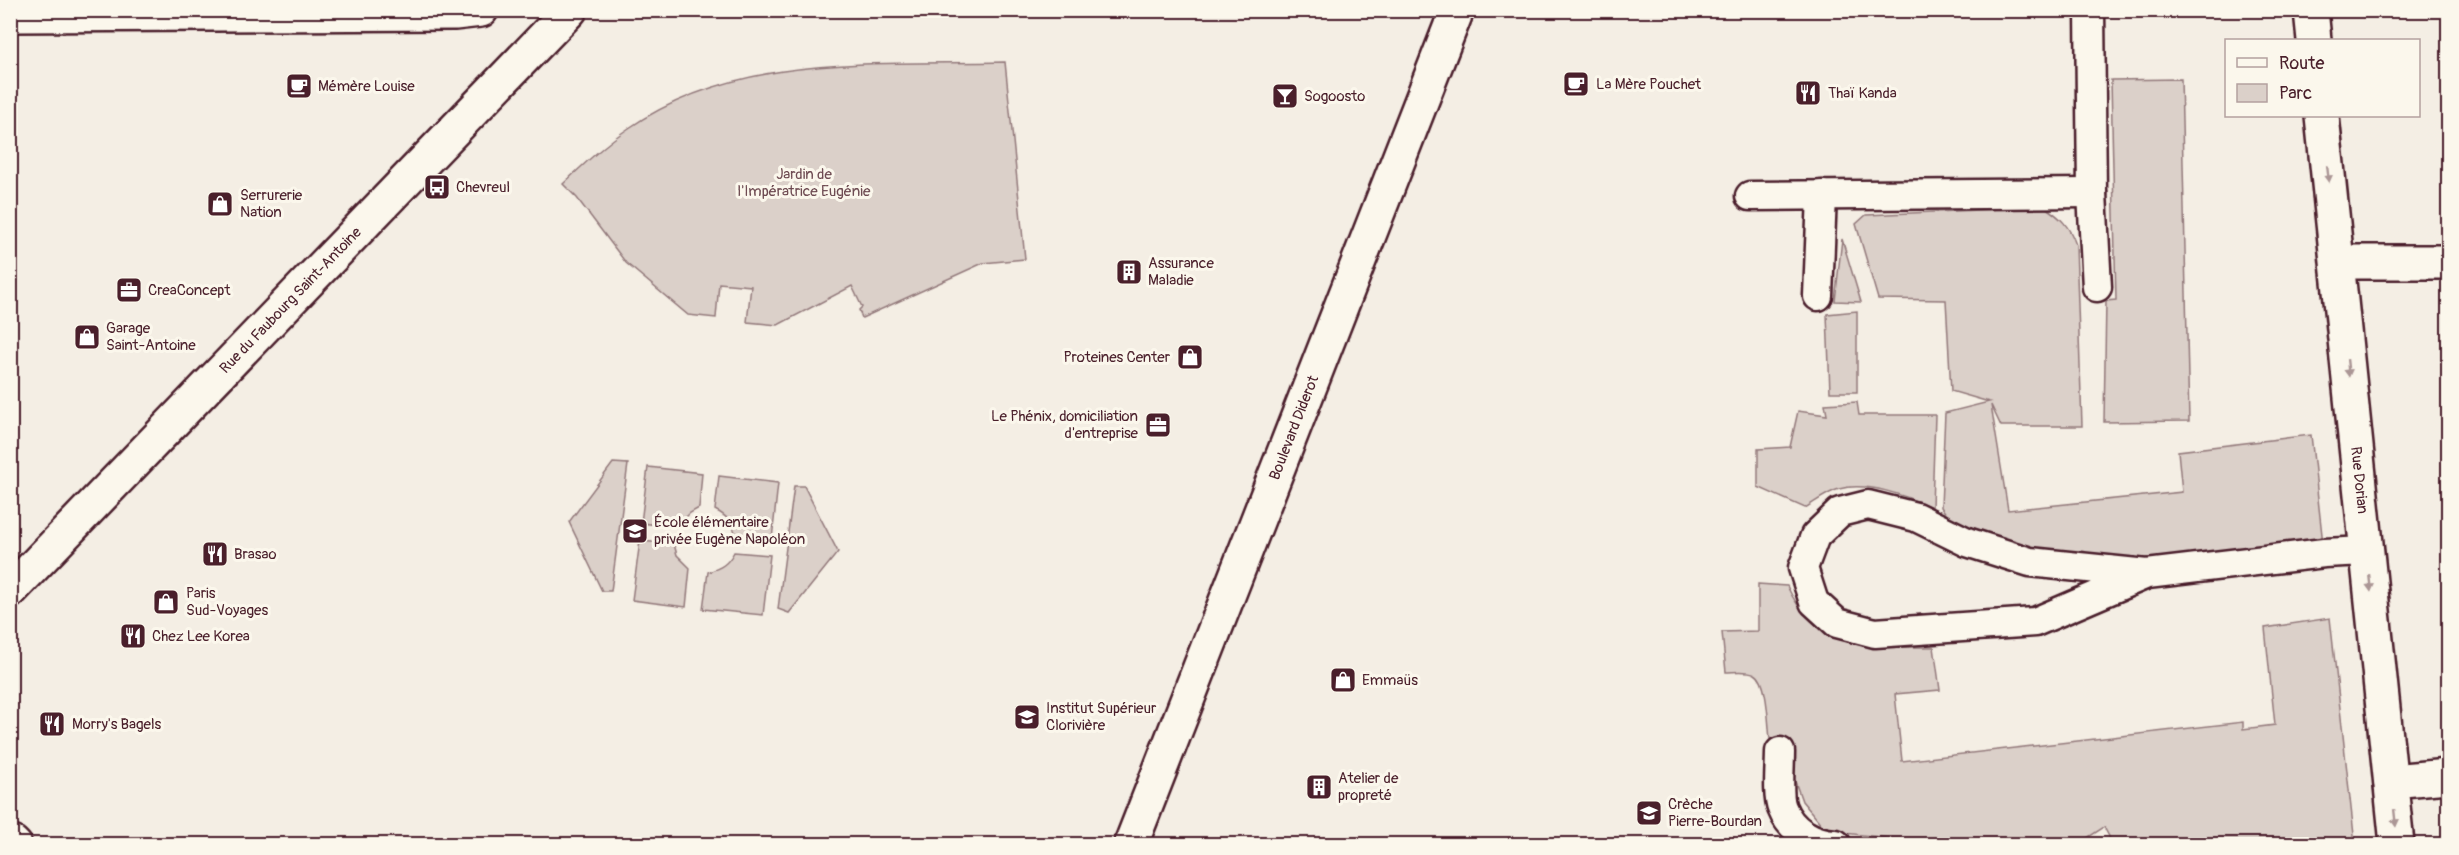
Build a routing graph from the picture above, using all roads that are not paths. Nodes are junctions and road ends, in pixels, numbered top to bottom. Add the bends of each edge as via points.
1 (481, 10) edge
2 (570, 10) edge
3 (1457, 10) edge
4 (2090, 10) edge
5 (2311, 10) edge
6 (10, 15) edge
7 (2314, 39) edge
8 (2322, 117) edge
9 (2092, 193) junction
10 (1822, 195) junction
11 (1749, 196) dead end
12 (2338, 262) junction
13 (2448, 262) edge
14 (2097, 287) dead end
15 (1818, 296) dead end
16 (2367, 551) junction
17 (2147, 574) junction
18 (10, 591) edge
19 (1780, 752) dead end
20 (2448, 776) edge
21 (2391, 781) junction
22 (1131, 844) edge
23 (1836, 844) edge
24 (2397, 844) edge

1 - 6 main road
2 - 18 main road, Rue du Faubourg Saint-Antoine
3 - 22 main road, Boulevard Diderot
4 - 9 lane
5 - 7 main road
8 -> 12 main road, Rue Dorian
9 - 10 lane
9 - 14 lane
10 - 11 lane
10 - 15 lane
12 - 13 main road
12 -> 16 main road, Rue Dorian
16 - 17 lane
16 -> 21 main road, Rue Dorian
17 - 17 lane via 2030,562 1967,542 1916,517 1868,505 1840,512 1815,536 1803,568 1814,602 1837,623 1875,633 2035,622
19 - 23 lane via 1781,807 1795,830 1821,844
20 - 21 main road
21 -> 24 main road, Rue Dorian

